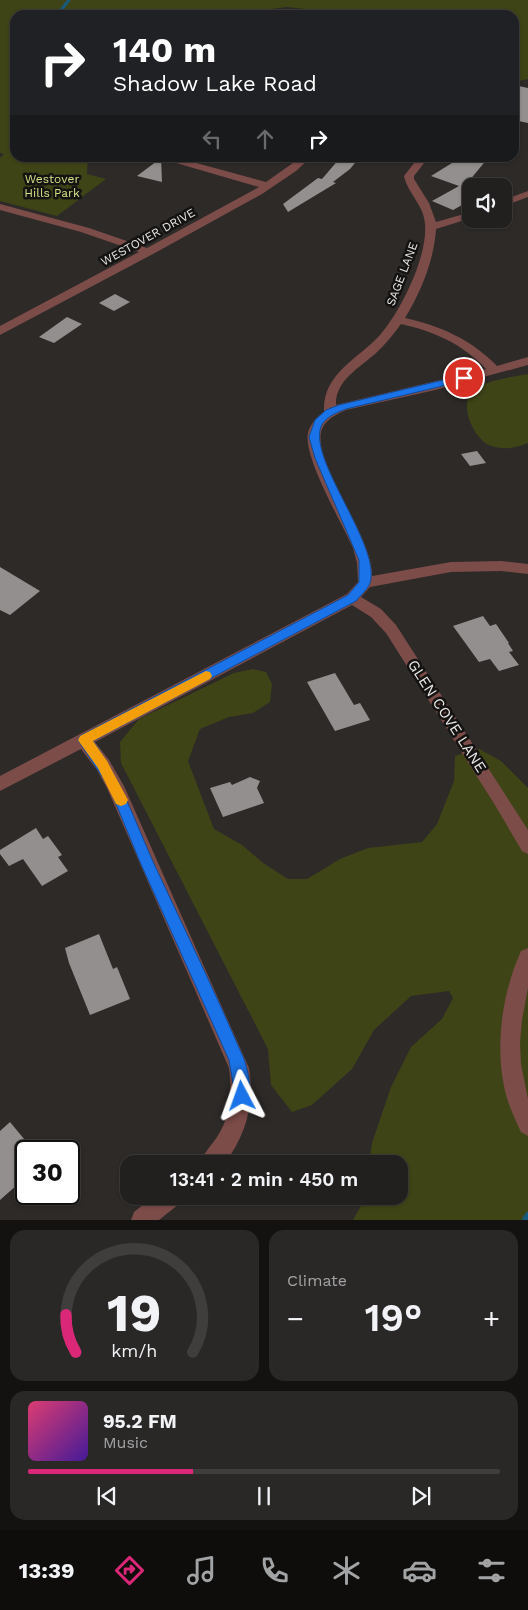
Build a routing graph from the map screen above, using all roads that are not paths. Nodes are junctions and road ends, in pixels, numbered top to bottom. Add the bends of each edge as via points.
1 (183, 162) edge
2 (300, 162) edge
3 (420, 162) edge
4 (268, 186) junction
5 (528, 194) edge
6 (512, 200) edge
7 (0, 207) edge
8 (462, 217) edge
9 (431, 226) junction
10 (149, 252) junction
11 (398, 320) junction
12 (0, 331) edge
13 (528, 361) edge
14 (494, 370) junction
15 (330, 412) junction
16 (528, 569) edge
17 (365, 583) junction
18 (352, 598) junction
19 (84, 740) junction
20 (0, 784) edge
21 (528, 846) edge
22 (528, 958) edge
23 (528, 1125) edge
24 (217, 1155) edge
25 (160, 1205) edge
26 (142, 1220) edge

1 - 4 street
2 - 4 street, WESTOVER DRIVE
3 - 9 street, SAGE LANE via 412,171 410,181 424,202
4 - 10 street, WESTOVER DRIVE
5 - 6 street
7 - 10 street via 85,230
8 - 9 street
9 - 11 street, SAGE LANE via 417,280
10 - 12 street, WESTOVER DRIVE
11 - 14 street via 453,337 471,348
11 - 15 street, SAGE LANE via 373,349 337,381 330,395
13 - 14 street
14 - 15 street
15 - 17 street via 318,422 314,437 364,560
16 - 17 street via 482,565 451,567
17 - 18 street
18 - 19 street
18 - 21 street, GLEN COVE LANE via 376,613 391,629
19 - 20 street
19 - 24 street via 115,786 239,1068 242,1086 237,1120 227,1143
22 - 23 street via 515,1004 511,1046 516,1098
25 - 26 street

